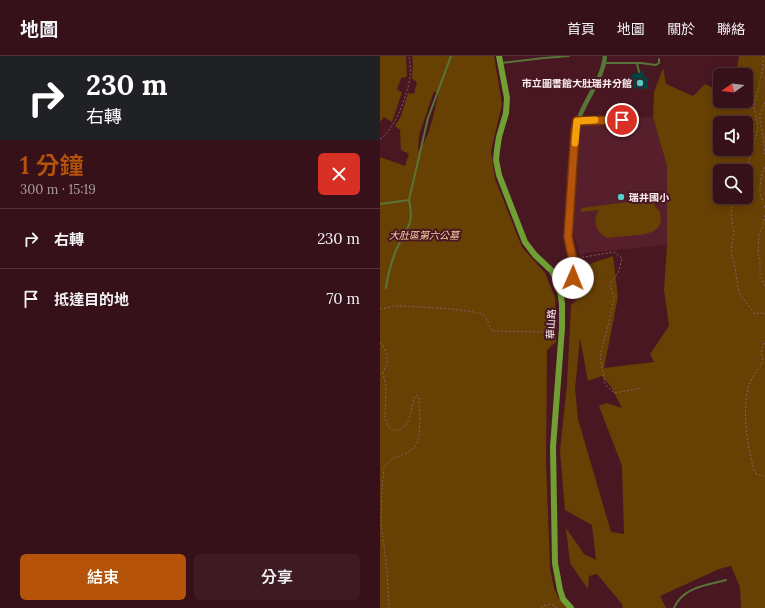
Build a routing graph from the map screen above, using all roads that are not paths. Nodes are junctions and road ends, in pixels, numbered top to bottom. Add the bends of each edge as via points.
1 (451, 56) edge
2 (499, 56) edge
3 (569, 56) edge
4 (605, 56) edge
5 (659, 59) dead end
6 (604, 63) junction
7 (637, 63) junction
8 (500, 64) junction
9 (639, 72) dead end
10 (637, 119) dead end
11 (577, 121) junction
12 (409, 200) junction
13 (380, 204) edge
14 (386, 288) dead end
15 (560, 289) junction
16 (726, 580) dead end
17 (571, 608) edge
18 (674, 608) edge

1 - 12 lane via 428,118
2 - 8 street, 華山路
3 - 8 lane
4 - 6 street
5 - 7 lane via 656,65
6 - 7 lane
6 - 11 street
7 - 9 lane
8 - 15 street, 華山路 via 507,98 497,150 499,175 526,242 552,271
10 - 11 street
11 - 15 street via 568,237 575,270 570,286
12 - 13 lane
12 - 14 lane via 411,222 397,247
15 - 17 street, 華山路 via 562,328 553,447 555,563 560,590
16 - 18 lane via 696,587 684,594

